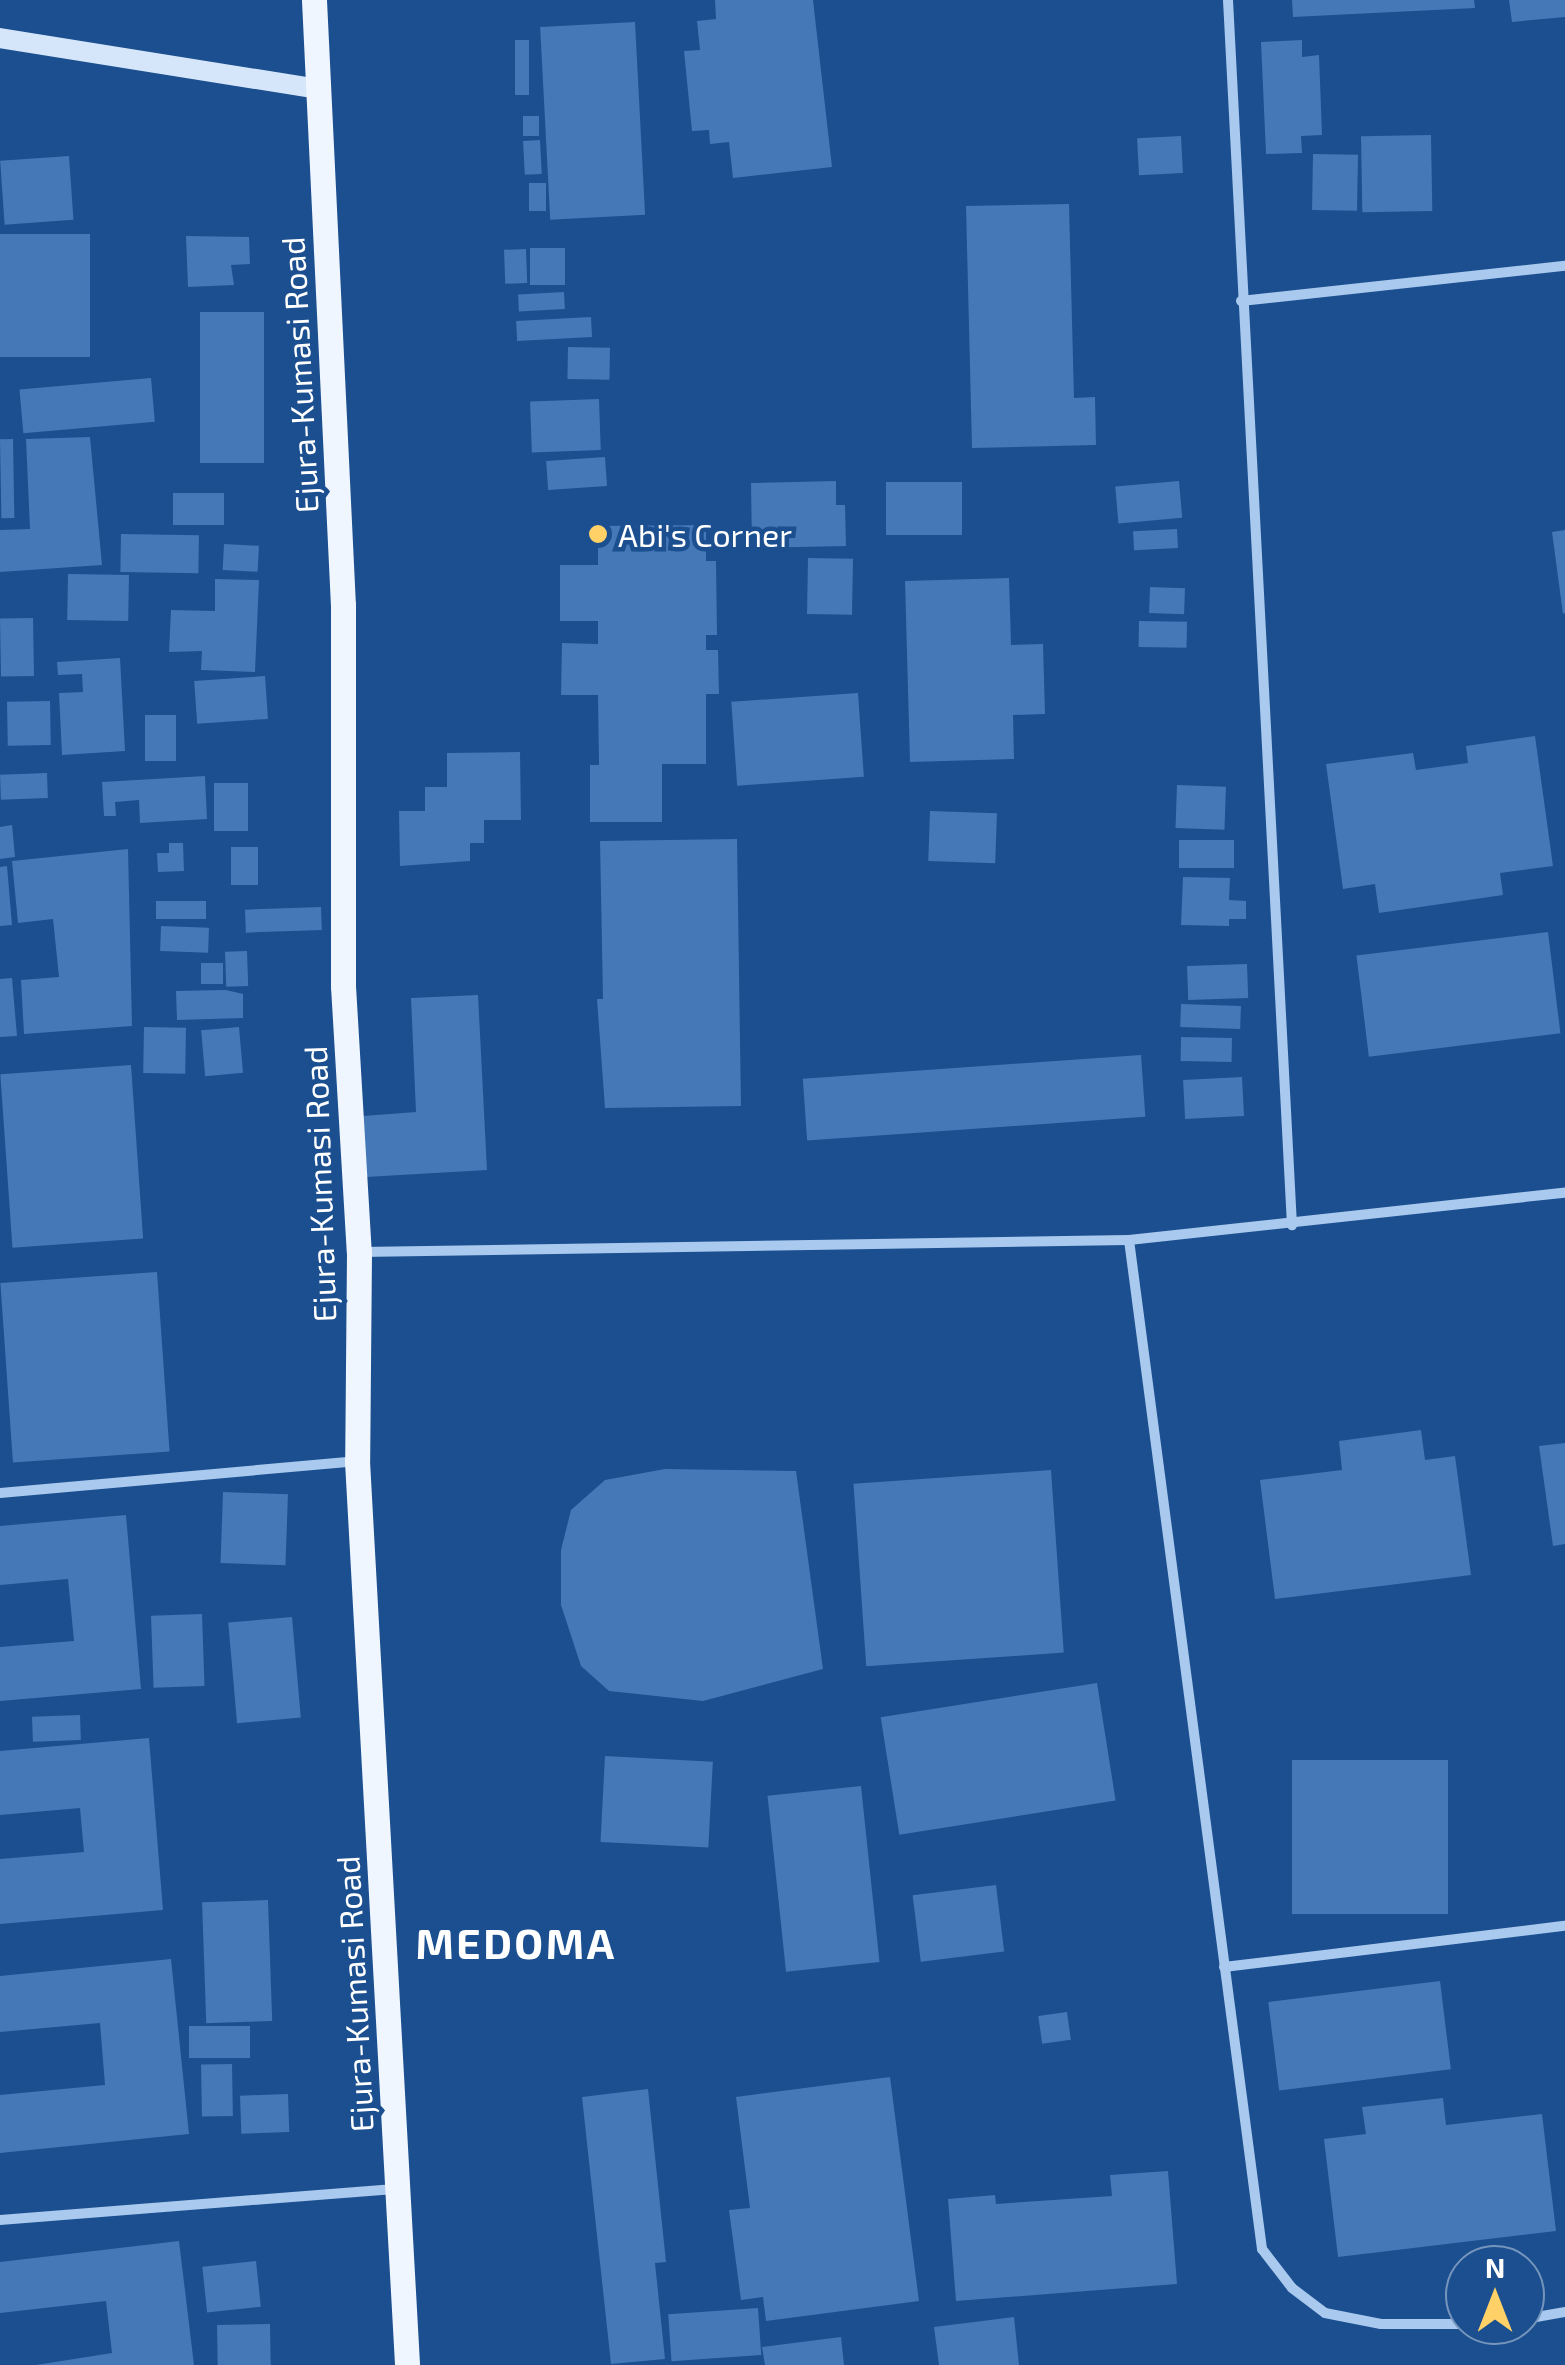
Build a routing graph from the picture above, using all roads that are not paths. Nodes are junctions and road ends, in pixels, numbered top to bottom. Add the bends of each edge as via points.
1 (314, 0) edge
2 (1228, 0) edge
3 (0, 38) edge
4 (318, 89) junction
5 (1565, 266) edge
6 (1240, 301) junction
7 (1565, 1193) edge
8 (1292, 1225) junction
9 (1129, 1240) junction
10 (359, 1252) junction
11 (357, 1461) junction
12 (0, 1492) edge
13 (1565, 1926) edge
14 (1224, 1966) junction
15 (399, 2188) junction
16 (0, 2220) edge
17 (1445, 2324) edge
18 (407, 2365) edge

1 - 4 main road, Ejura-Kumasi Road
2 - 6 street
3 - 4 street
4 - 10 main road, Ejura-Kumasi Road via 342,605 342,986
5 - 6 street
6 - 8 street
7 - 8 street
8 - 9 street
9 - 10 street
9 - 14 street
10 - 11 main road, Ejura-Kumasi Road
11 - 12 street
11 - 15 main road, Ejura-Kumasi Road
13 - 14 street
14 - 17 street via 1262,2249 1292,2288 1325,2313 1381,2324
15 - 16 street
15 - 18 main road, Ejura-Kumasi Road

